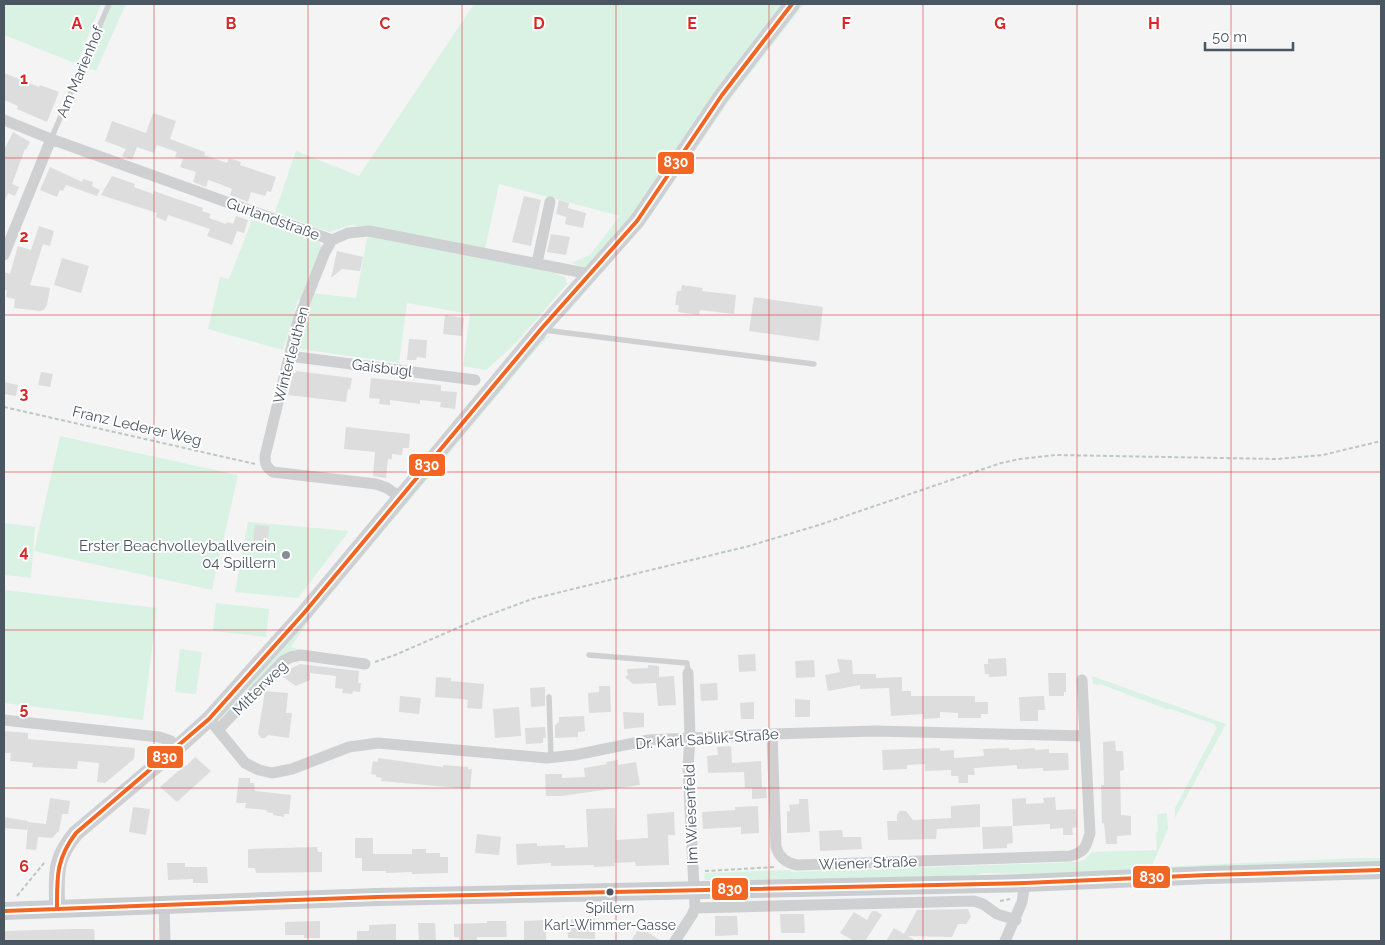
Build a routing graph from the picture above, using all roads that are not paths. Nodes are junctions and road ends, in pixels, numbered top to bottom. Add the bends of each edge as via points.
1 (109, 4) edge
2 (792, 4) edge
3 (4, 120) edge
4 (51, 140) junction
5 (550, 202) dead end
6 (332, 240) junction
7 (4, 255) edge
8 (537, 264) junction
9 (590, 274) junction
10 (541, 329) junction
11 (289, 356) junction
12 (814, 364) dead end
13 (475, 380) dead end
14 (400, 497) junction
15 (589, 655) dead end
16 (365, 664) road end
17 (688, 672) joint
18 (1082, 680) dead end
19 (549, 697) dead end
20 (4, 720) edge
21 (214, 724) junction
22 (772, 734) junction
23 (1085, 736) junction
24 (690, 738) junction
25 (177, 748) junction
26 (551, 758) junction
27 (1381, 870) edge
28 (1025, 883) junction
29 (694, 899) junction
30 (164, 905) junction
31 (57, 908) junction
32 (4, 910) edge
33 (1016, 920) junction
34 (165, 941) edge
35 (675, 941) edge
36 (1005, 941) edge

1 - 4 lane, Am Marienhof
2 - 9 main road via 722,95 648,206
3 - 4 street, Gurlandstraße
4 - 6 street, Gurlandstraße
4 - 7 street
5 - 8 street
6 - 8 street, Gurlandstraße via 369,231
6 - 11 street, Winterleuthen via 303,305
8 - 9 street, Gurlandstraße
9 - 10 main road
10 - 12 lane
10 - 14 main road
11 - 13 street, Gaisbugl
11 - 14 street, Winterleuthen via 265,456 269,470 376,484
14 - 21 main road
15 - 17 lane via 687,663
16 - 21 street, Mitterweg via 301,655 291,657
17 - 24 street, Im Wiesenfeld
18 - 23 street
19 - 26 lane
20 - 25 street via 159,737
21 - 25 main road
21 - 26 street, Dr. Karl Sablik-Straße via 245,763 272,773 292,770 349,747 373,743
22 - 23 street, Dr. Karl Sablik-Straße via 875,731
22 - 23 street, Wiener Straße via 778,851 786,862 796,865 1070,856 1080,853 1090,833
22 - 24 street, Dr. Karl Sablik-Straße
24 - 26 street, Dr. Karl Sablik-Straße via 649,740
24 - 29 street, Im Wiesenfeld via 688,767
25 - 31 main road via 86,823 66,844 57,871
27 - 28 main road, Wiener Straße
28 - 29 main road, Wiener Straße
28 - 33 street
29 - 30 main road, Wiener Straße via 377,897
29 - 33 street, Wiener Straße via 974,901
29 - 35 street via 692,915
30 - 31 main road, Wiener Straße
30 - 34 street
31 - 32 main road, Wiener Straße
33 - 36 street

